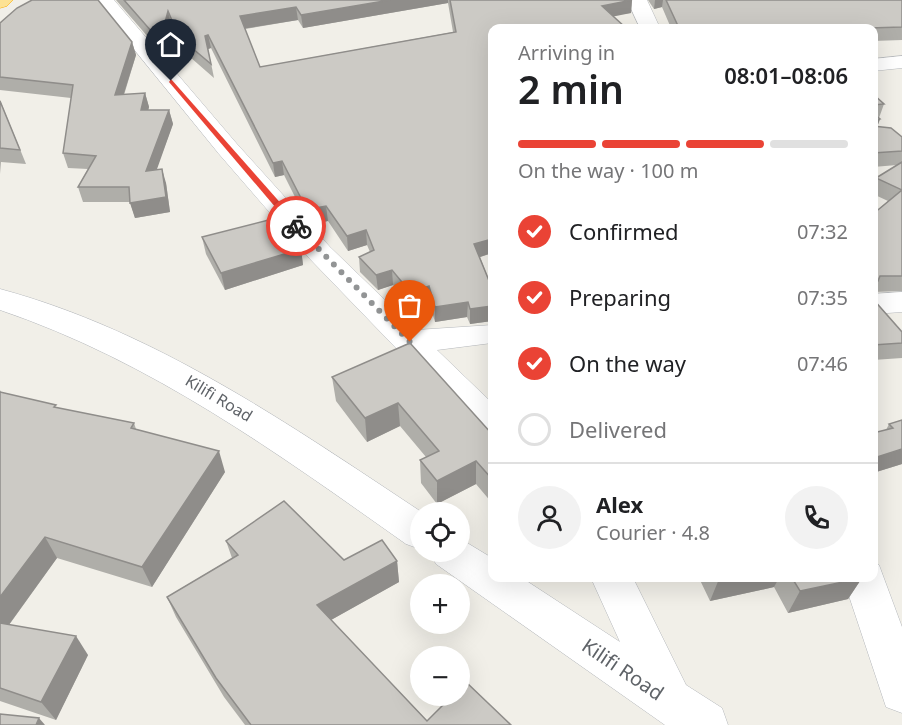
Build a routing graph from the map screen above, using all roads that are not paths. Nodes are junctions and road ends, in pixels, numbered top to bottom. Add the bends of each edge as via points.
1 (104, 0) edge
2 (637, 0) edge
3 (648, 24) edge
4 (902, 62) edge
5 (878, 64) edge
6 (0, 299) edge
7 (902, 302) edge
8 (878, 304) edge
9 (487, 334) dead end
10 (410, 342) junction
11 (488, 421) edge
12 (410, 525) edge
13 (465, 562) edge
14 (488, 578) edge
15 (494, 582) edge
16 (614, 582) edge
17 (865, 582) edge
18 (902, 691) edge
19 (669, 700) junction
20 (705, 725) edge

1 - 10 street via 320,252
2 - 3 street
4 - 5 street
6 - 12 street, Kilifi Road via 88,329 161,363 245,413
7 - 8 street
9 - 10 street
10 - 11 street
13 - 14 street, Kilifi Road
15 - 19 street, Kilifi Road
16 - 19 street
17 - 18 street
19 - 20 street, Kilifi Road

